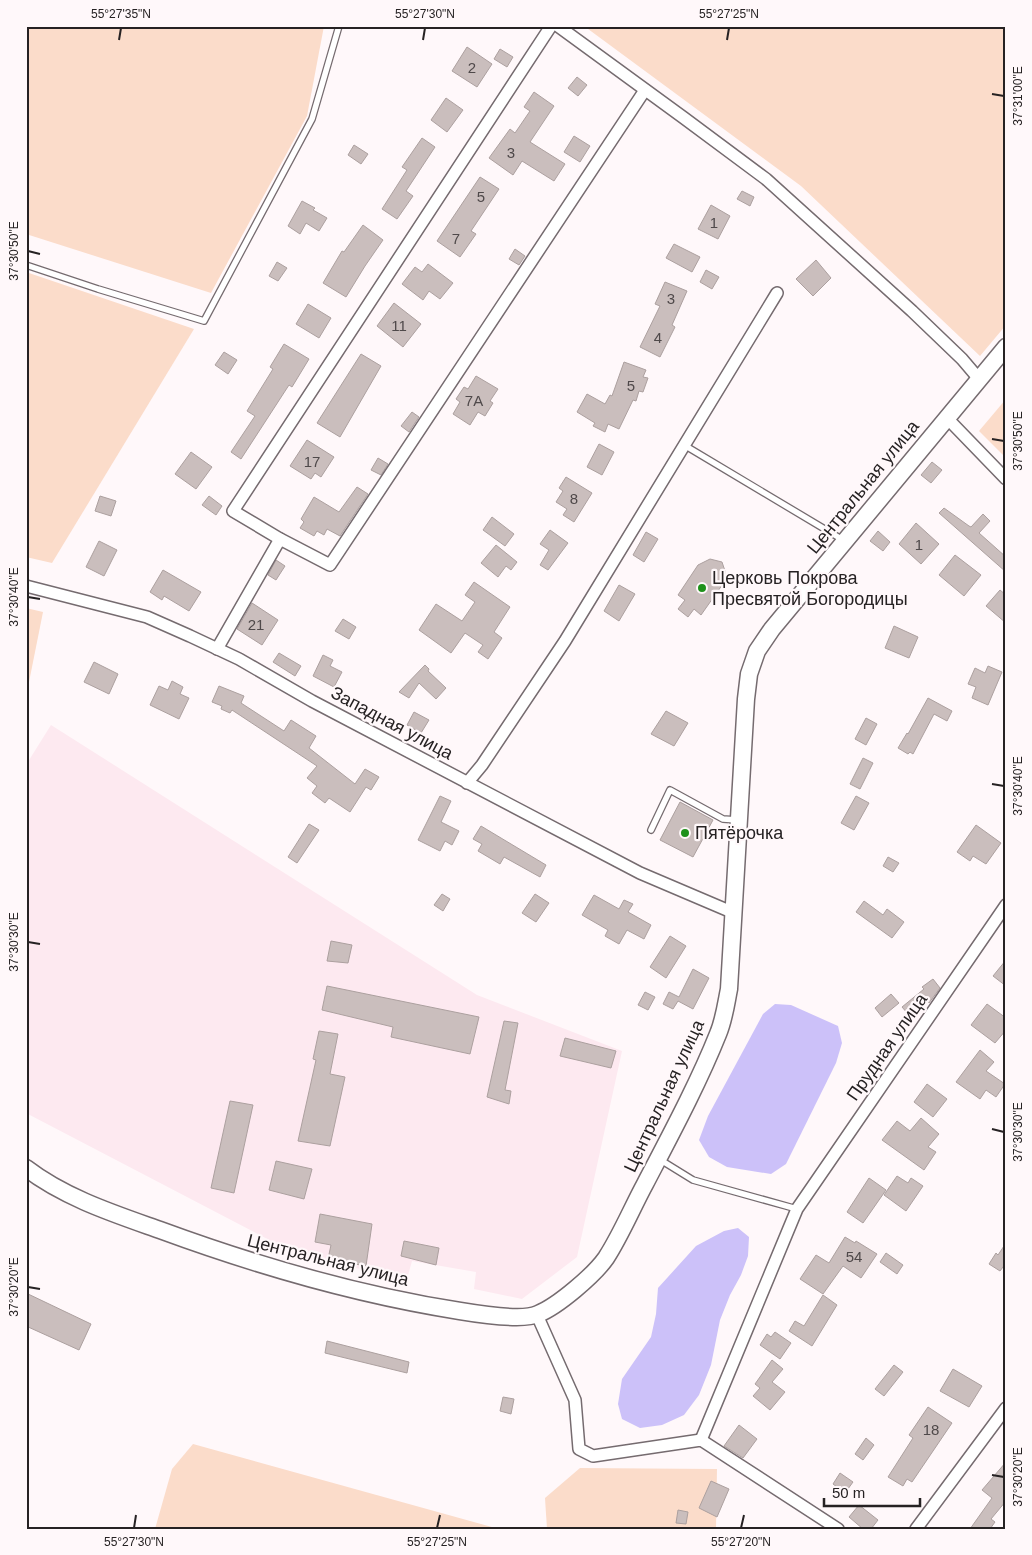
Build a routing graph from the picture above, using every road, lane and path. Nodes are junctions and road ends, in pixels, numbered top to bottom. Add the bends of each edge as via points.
1 (339, 26) edge
2 (551, 26) edge
3 (558, 26) edge
4 (645, 90) junction
5 (26, 265) edge
6 (777, 293) dead end
7 (1006, 347) edge
8 (979, 379) junction
9 (946, 418) junction
10 (684, 445) junction
11 (1006, 480) edge
12 (280, 539) junction
13 (844, 541) junction
14 (26, 586) edge
15 (217, 649) junction
16 (467, 783) junction
17 (739, 821) junction
18 (650, 830) dead end
19 (1006, 905) edge
20 (734, 913) junction
21 (658, 1159) junction
22 (26, 1168) edge
23 (797, 1209) junction
24 (537, 1315) junction
25 (1006, 1408) edge
26 (701, 1440) junction
27 (838, 1529) edge
28 (916, 1529) edge

1 - 5 lane via 312,119 204,321
2 - 12 street via 233,511
3 - 4 street
4 - 8 street via 766,179 912,311
4 - 12 street via 330,565
6 - 10 street
7 - 8 street, Центральная улица
8 - 9 street, Центральная улица
9 - 11 street
9 - 13 street, Центральная улица
10 - 13 lane
10 - 16 street via 565,641
12 - 15 street
13 - 17 street, Центральная улица via 757,651 749,674 746,699
14 - 15 street, Западная улица via 147,617
15 - 16 street, Западная улица
16 - 20 street, Западная улица via 640,873
17 - 18 lane via 723,819 670,790
17 - 20 street, Центральная улица
19 - 23 street, Прудная улица
20 - 21 street, Центральная улица via 729,989 719,1032
21 - 23 lane via 693,1180
21 - 24 street, Центральная улица via 605,1259 570,1294
22 - 24 street, Центральная улица via 65,1192 116,1214 225,1254 322,1282 444,1309 496,1316
23 - 26 street, Прудная улица
24 - 26 street via 575,1400 579,1449 593,1456
25 - 28 street
26 - 27 street

